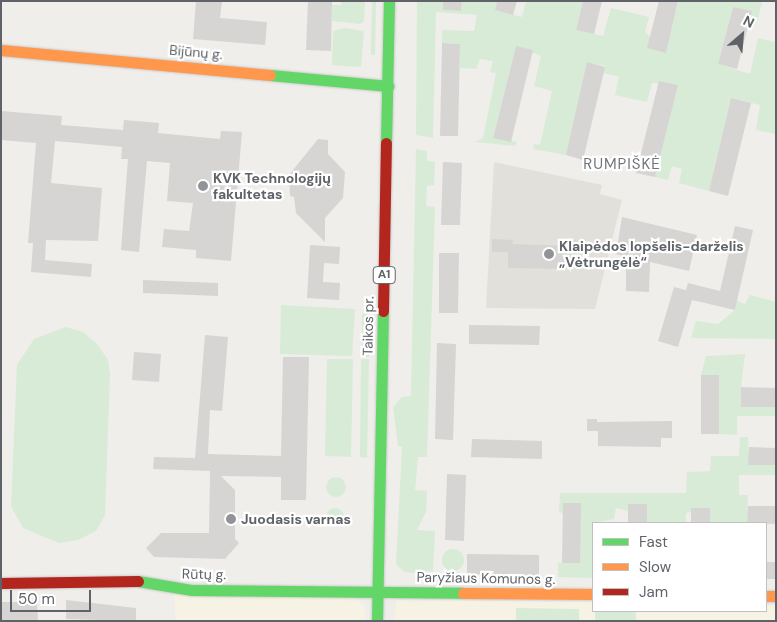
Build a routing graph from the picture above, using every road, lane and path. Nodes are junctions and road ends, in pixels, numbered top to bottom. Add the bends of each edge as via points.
1 (389, 1) edge
2 (1, 50) edge
3 (388, 86) junction
4 (1, 583) edge
5 (378, 590) junction
6 (592, 594) edge
7 (377, 621) edge

1 - 3 street, Taikos pr. / A1
2 - 3 street, Bijūnų g.
3 - 5 street, Taikos pr. / A1
4 - 5 street, Rūtų g. via 149,581 192,590
5 - 6 street, Paryžiaus Komunos g.
5 - 7 street, Taikos pr. / A1

